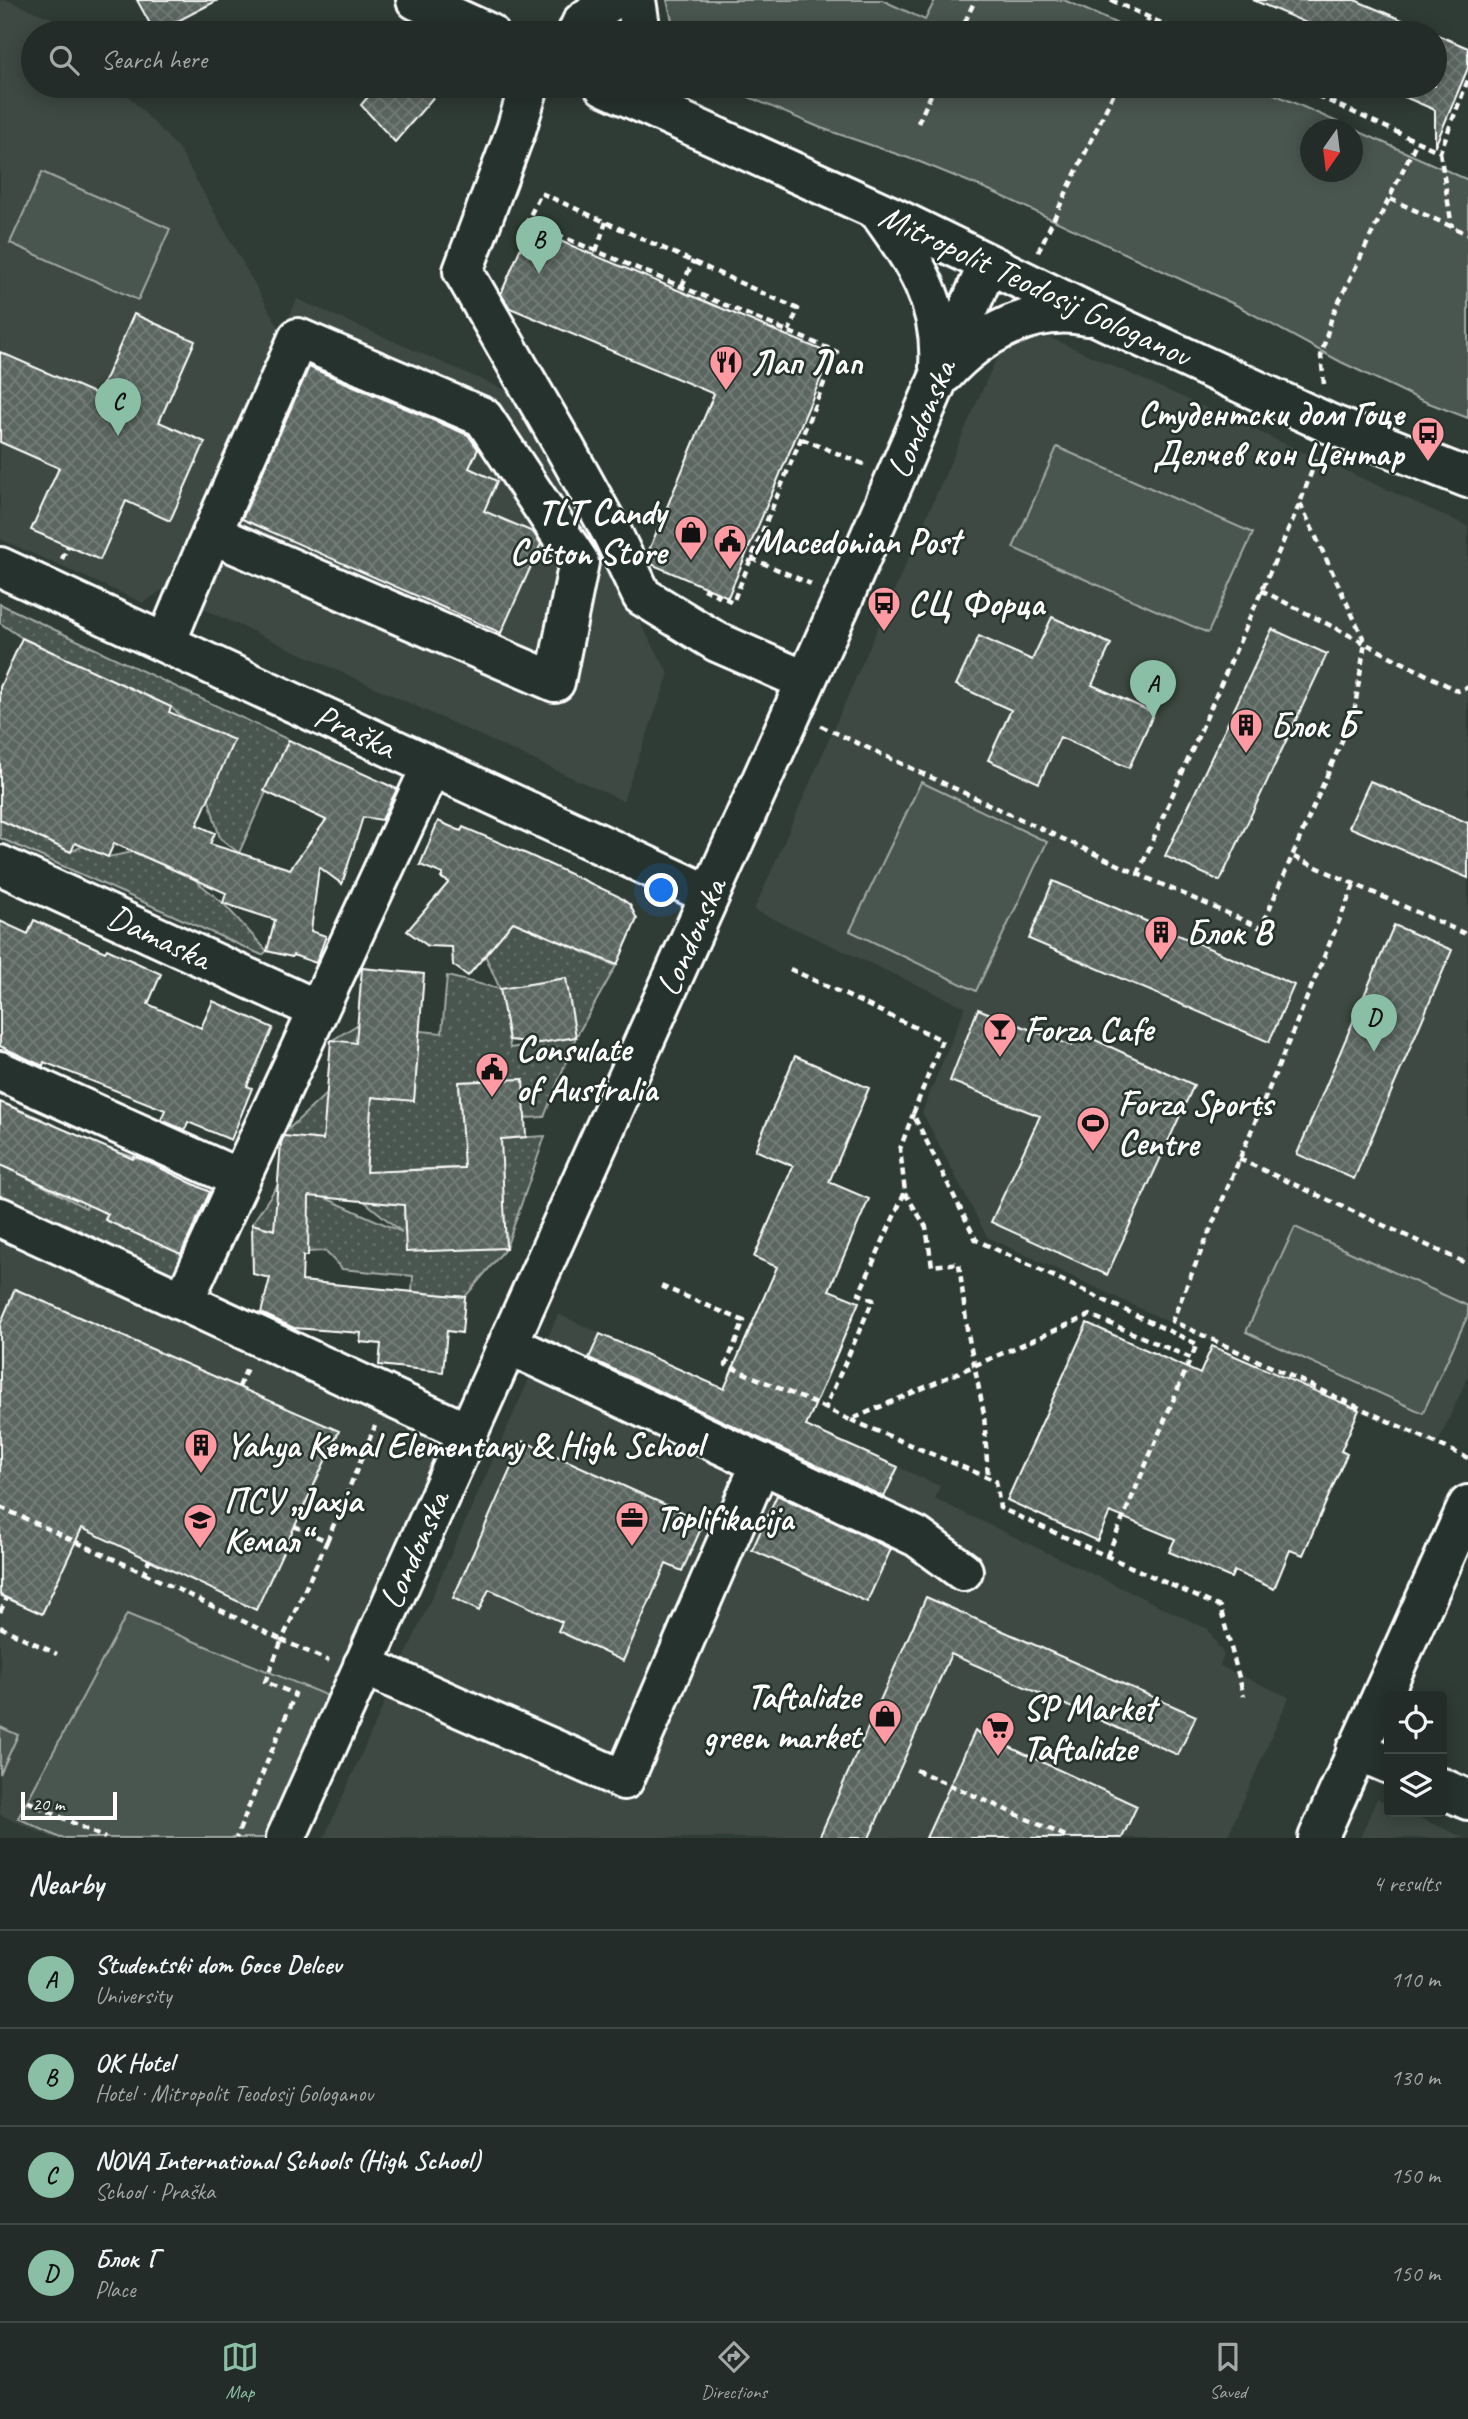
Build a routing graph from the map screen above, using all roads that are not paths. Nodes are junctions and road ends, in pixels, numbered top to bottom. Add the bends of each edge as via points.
1 (416, 0) edge
2 (612, 0) edge
3 (636, 0) edge
4 (462, 21) edge
5 (583, 21) edge
6 (639, 21) edge
7 (525, 98) edge
8 (641, 98) edge
9 (878, 211) junction
10 (988, 264) junction
11 (1106, 321) junction
12 (937, 382) junction
13 (1468, 478) edge
14 (212, 534) junction
15 (0, 566) edge
16 (166, 643) junction
17 (799, 696) junction
18 (431, 767) junction
19 (0, 865) edge
20 (710, 895) junction
21 (318, 1010) junction
22 (0, 1071) edge
23 (240, 1179) junction
24 (0, 1217) edge
25 (184, 1300) junction
26 (508, 1344) junction
27 (466, 1432) junction
28 (761, 1463) junction
29 (1468, 1505) edge
30 (963, 1571) dead end
31 (360, 1669) junction
32 (1373, 1757) edge
33 (1447, 1790) edge
34 (1468, 1800) edge
35 (286, 1838) edge
36 (1318, 1838) edge

1 - 4 street
2 - 5 street
3 - 6 street
7 - 17 street via 463,271 607,524 642,596
8 - 9 street, Mitropolit Teodosij Gologanov
9 - 10 street, Mitropolit Teodosij Gologanov
9 - 12 street via 918,269 936,315 940,336
10 - 11 street, Mitropolit Teodosij Gologanov
10 - 12 street, Londonska
11 - 12 street via 1073,314 1024,320 976,345
11 - 13 street, Mitropolit Teodosij Gologanov via 1330,424
12 - 17 street, Londonska
14 - 14 street via 298,338 446,401 483,417 579,562 555,682
14 - 16 street
15 - 16 street, Praška
16 - 18 street, Praška
17 - 20 street, Londonska
18 - 20 street, Praška
18 - 21 street
19 - 21 street, Damaska
20 - 26 street, Londonska
21 - 23 street
22 - 23 street
23 - 25 street
24 - 25 street
25 - 27 street
26 - 27 street, Londonska
26 - 28 street
27 - 31 street, Londonska
28 - 30 street via 918,1536
28 - 31 street via 624,1780
29 - 32 street
31 - 35 street, Londonska
32 - 36 street
33 - 34 street

